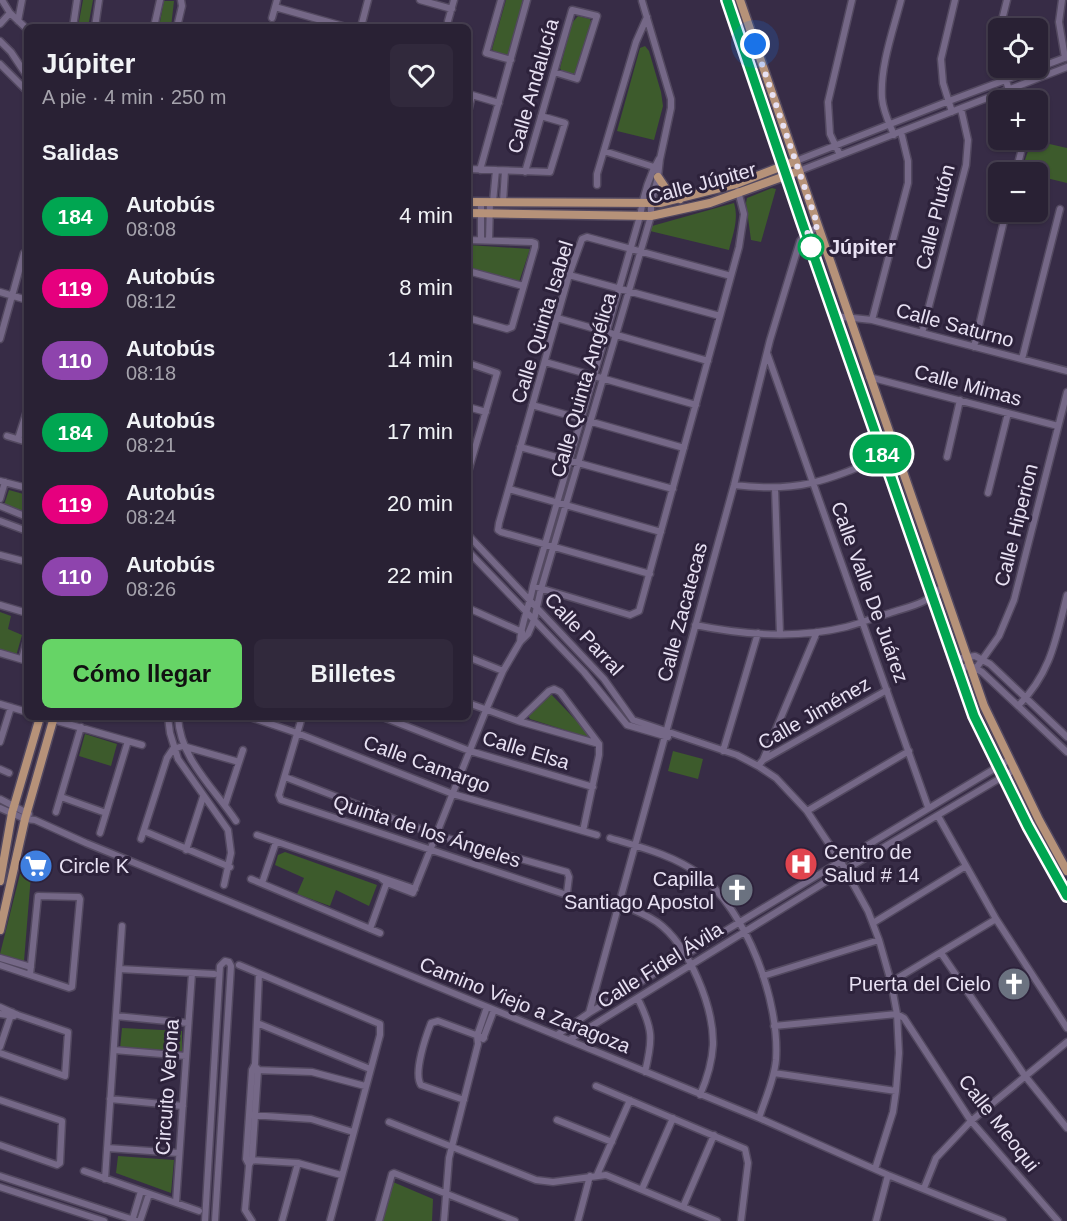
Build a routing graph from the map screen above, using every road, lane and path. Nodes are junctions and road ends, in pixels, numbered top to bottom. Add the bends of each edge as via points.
1 (2, 0) edge
2 (22, 0) edge
3 (77, 0) edge
4 (99, 0) edge
5 (160, 0) edge
6 (181, 0) edge
7 (278, 0) edge
8 (368, 0) edge
9 (420, 0) edge
10 (454, 0) edge
11 (501, 0) edge
12 (527, 0) edge
13 (727, 0) edge
14 (740, 0) edge
15 (852, 0) edge
16 (901, 0) edge
17 (955, 0) edge
18 (1007, 0) edge
19 (1062, 0) edge
20 (642, 1) edge
21 (275, 8) junction
22 (452, 9) junction
23 (10, 13) junction
24 (647, 16) junction
25 (272, 18) dead end
26 (1002, 18) edge
27 (18, 21) junction
28 (448, 21) dead end
29 (0, 24) edge
30 (73, 24) edge
31 (95, 24) edge
32 (155, 24) edge
33 (178, 24) edge
34 (335, 24) edge
35 (362, 24) edge
36 (24, 26) edge
37 (0, 41) edge
38 (1066, 57) edge
39 (511, 60) junction
40 (0, 64) edge
41 (1067, 67) edge
42 (24, 72) edge
43 (554, 72) junction
44 (1005, 80) junction
45 (1018, 86) junction
46 (24, 88) edge
47 (1009, 90) joint
48 (1020, 90) edge
49 (988, 98) edge
50 (471, 99) edge
51 (949, 101) junction
52 (499, 103) junction
53 (961, 109) junction
54 (952, 112) junction
55 (541, 116) junction
56 (890, 124) junction
57 (901, 132) junction
58 (894, 135) junction
59 (835, 146) junction
60 (776, 147) junction
61 (604, 151) junction
62 (840, 155) junction
63 (796, 161) junction
64 (783, 166) junction
65 (471, 169) edge
66 (480, 170) junction
67 (496, 170) junction
68 (505, 171) junction
69 (657, 171) junction
70 (799, 171) junction
71 (525, 172) junction
72 (763, 174) junction
73 (786, 176) junction
74 (772, 182) junction
75 (597, 185) dead end
76 (737, 189) junction
77 (793, 197) junction
78 (680, 199) junction
79 (471, 202) edge
80 (488, 202) junction
81 (503, 202) junction
82 (646, 204) junction
83 (1060, 209) dead end
84 (471, 213) edge
85 (486, 214) junction
86 (640, 216) junction
87 (651, 216) junction
88 (1004, 222) edge
89 (818, 226) junction
90 (806, 234) junction
91 (471, 240) edge
92 (481, 240) junction
93 (489, 240) junction
94 (630, 249) junction
95 (639, 251) junction
96 (24, 253) edge
97 (471, 272) edge
98 (569, 275) junction
99 (731, 276) junction
100 (524, 286) junction
101 (619, 289) junction
102 (628, 291) junction
103 (0, 292) edge
104 (12, 296) junction
105 (24, 299) edge
106 (720, 316) junction
107 (834, 316) junction
108 (849, 317) junction
109 (557, 318) junction
110 (471, 319) edge
111 (872, 320) junction
112 (606, 332) junction
113 (922, 333) junction
114 (615, 335) junction
115 (0, 339) edge
116 (974, 347) junction
117 (766, 353) junction
118 (1022, 359) junction
119 (708, 361) junction
120 (545, 362) junction
121 (471, 364) edge
122 (1067, 371) edge
123 (594, 376) junction
124 (869, 377) junction
125 (602, 378) junction
126 (1067, 392) edge
127 (960, 400) junction
128 (532, 405) junction
129 (696, 405) junction
130 (471, 408) edge
131 (486, 412) junction
132 (1008, 413) junction
133 (581, 419) junction
134 (24, 420) edge
135 (590, 421) junction
136 (1058, 426) junction
137 (7, 436) dead end
138 (18, 439) junction
139 (24, 441) edge
140 (520, 447) junction
141 (684, 448) junction
142 (883, 457) junction
143 (947, 457) dead end
144 (569, 461) junction
145 (471, 462) edge
146 (578, 463) junction
147 (3, 481) edge
148 (814, 484) junction
149 (734, 485) junction
150 (24, 487) edge
151 (775, 488) junction
152 (509, 489) junction
153 (673, 489) junction
154 (988, 494) dead end
155 (0, 499) edge
156 (557, 503) junction
157 (565, 505) junction
158 (0, 506) edge
159 (24, 516) edge
160 (0, 520) edge
161 (24, 530) edge
162 (661, 532) junction
163 (471, 538) edge
164 (545, 545) junction
165 (553, 547) junction
166 (471, 554) edge
167 (0, 555) edge
168 (24, 561) edge
169 (650, 574) junction
170 (533, 586) junction
171 (942, 587) junction
172 (541, 589) junction
173 (1067, 595) edge
174 (932, 599) junction
175 (531, 601) junction
176 (0, 605) edge
177 (537, 607) junction
178 (471, 609) edge
179 (24, 612) edge
180 (528, 614) junction
181 (534, 620) junction
182 (863, 621) junction
183 (695, 625) junction
184 (817, 632) junction
185 (524, 633) junction
186 (758, 633) junction
187 (780, 634) junction
188 (0, 653) edge
189 (966, 656) junction
190 (471, 658) edge
191 (953, 659) junction
192 (983, 659) junction
193 (24, 660) edge
194 (972, 669) junction
195 (503, 671) junction
196 (957, 671) junction
197 (888, 690) junction
198 (1026, 699) junction
199 (0, 704) edge
200 (471, 704) edge
201 (1018, 706) junction
202 (11, 707) junction
203 (486, 710) junction
204 (24, 711) edge
205 (40, 720) edge
206 (53, 720) edge
207 (59, 720) edge
208 (169, 720) edge
209 (179, 720) edge
210 (260, 720) edge
211 (301, 720) edge
212 (391, 720) edge
213 (518, 721) junction
214 (81, 727) junction
215 (297, 733) junction
216 (667, 734) junction
217 (1067, 737) edge
218 (128, 741) junction
219 (0, 742) edge
220 (599, 744) junction
221 (142, 745) dead end
222 (183, 746) junction
223 (174, 749) junction
224 (1066, 749) edge
225 (243, 750) dead end
226 (470, 751) junction
227 (723, 751) junction
228 (909, 751) junction
229 (763, 760) junction
230 (1009, 760) junction
231 (239, 762) junction
232 (758, 766) junction
233 (997, 766) junction
234 (0, 769) edge
235 (1014, 770) junction
236 (9, 773) dead end
237 (1003, 776) junction
238 (285, 777) junction
239 (592, 787) junction
240 (453, 794) junction
241 (61, 797) junction
242 (203, 797) junction
243 (0, 800) edge
244 (225, 805) junction
245 (928, 807) junction
246 (0, 808) edge
247 (13, 809) junction
248 (807, 811) junction
249 (56, 812) dead end
250 (106, 813) junction
251 (938, 816) junction
252 (29, 817) junction
253 (236, 821) dead end
254 (144, 831) junction
255 (583, 831) junction
256 (100, 833) dead end
257 (257, 835) dead end
258 (436, 835) junction
259 (597, 835) dead end
260 (610, 838) dead end
261 (141, 839) dead end
262 (276, 842) junction
263 (636, 846) junction
264 (186, 850) junction
265 (430, 851) junction
266 (841, 861) junction
267 (230, 867) junction
268 (966, 867) junction
269 (845, 870) junction
270 (1067, 871) edge
271 (1, 872) edge
272 (14, 873) junction
273 (250, 879) dead end
274 (388, 881) junction
275 (262, 883) junction
276 (224, 885) dead end
277 (1067, 896) edge
278 (619, 904) junction
279 (996, 919) junction
280 (1, 920) edge
281 (739, 923) junction
282 (873, 923) junction
283 (122, 926) dead end
284 (370, 929) junction
285 (380, 933) dead end
286 (744, 933) junction
287 (879, 940) junction
288 (941, 953) junction
289 (686, 956) junction
290 (0, 958) edge
291 (0, 965) edge
292 (239, 965) dead end
293 (690, 965) junction
294 (31, 967) junction
295 (119, 969) junction
296 (192, 973) junction
297 (214, 974) dead end
298 (259, 974) junction
299 (30, 975) junction
300 (763, 975) junction
301 (891, 982) junction
302 (638, 999) junction
303 (0, 1007) edge
304 (487, 1007) junction
305 (494, 1010) junction
306 (589, 1013) junction
307 (0, 1014) edge
308 (897, 1014) junction
309 (14, 1015) junction
310 (116, 1017) junction
311 (188, 1023) junction
312 (256, 1023) junction
313 (774, 1026) junction
314 (1067, 1028) edge
315 (556, 1035) junction
316 (481, 1037) junction
317 (569, 1040) junction
318 (1067, 1042) edge
319 (0, 1047) edge
320 (114, 1050) junction
321 (0, 1053) edge
322 (186, 1056) junction
323 (255, 1068) junction
324 (370, 1069) junction
325 (645, 1072) junction
326 (774, 1073) junction
327 (1025, 1076) junction
328 (365, 1086) junction
329 (596, 1086) dead end
330 (896, 1091) junction
331 (700, 1095) junction
332 (0, 1100) edge
333 (110, 1100) junction
334 (464, 1100) junction
335 (630, 1100) junction
336 (183, 1106) junction
337 (253, 1115) junction
338 (673, 1118) junction
339 (759, 1118) junction
340 (557, 1120) dead end
341 (971, 1121) junction
342 (389, 1122) dead end
343 (1067, 1128) edge
344 (353, 1132) junction
345 (714, 1135) junction
346 (612, 1142) junction
347 (0, 1145) edge
348 (452, 1146) junction
349 (107, 1148) junction
350 (179, 1153) junction
351 (249, 1161) junction
352 (298, 1163) junction
353 (208, 1164) junction
354 (218, 1165) junction
355 (875, 1169) junction
356 (84, 1171) dead end
357 (888, 1174) junction
358 (594, 1175) junction
359 (0, 1176) edge
360 (341, 1176) junction
361 (105, 1179) junction
362 (0, 1187) edge
363 (924, 1188) junction
364 (642, 1190) junction
365 (141, 1191) junction
366 (149, 1194) junction
367 (445, 1194) junction
368 (78, 1202) junction
369 (176, 1203) junction
370 (683, 1207) junction
371 (199, 1211) dead end
372 (75, 1212) junction
373 (104, 1221) edge
374 (135, 1221) edge
375 (205, 1221) edge
376 (215, 1221) edge
377 (251, 1221) edge
378 (282, 1221) edge
379 (330, 1221) edge
380 (379, 1221) edge
381 (444, 1221) edge
382 (515, 1221) edge
383 (578, 1221) edge
384 (717, 1221) edge
385 (741, 1221) edge
386 (876, 1221) edge
387 (1003, 1221) edge
388 (1058, 1221) edge

1 - 23 street
2 - 27 street
3 - 30 street
4 - 31 street
5 - 32 street
6 - 33 street
7 - 21 street
8 - 35 street
9 - 22 street
10 - 22 street
11 - 39 street via 486,53
12 - 39 street
13 - 60 main road
14 - 63 main road
15 - 59 street via 828,102 828,126
16 - 56 street via 884,71 882,98
17 - 51 street via 941,59
18 - 26 street
19 - 38 street via 1059,22
20 - 24 street, Calle Quinta Angélica
21 - 25 street
21 - 34 street
22 - 28 street
23 - 27 street
23 - 29 street
24 - 61 street
24 - 69 street, Calle Quinta Angélica via 671,99
27 - 36 street
37 - 42 street
38 - 44 street, Calle Júpiter
39 - 52 street
40 - 46 street
41 - 45 street, Calle Júpiter
43 - 43 street, Calle Andalucía via 572,10 597,16 577,79
43 - 55 street, Calle Andalucía
44 - 47 street
44 - 51 street, Calle Júpiter
45 - 47 street, Calle Júpiter
45 - 48 street
49 - 53 street, Calle Júpiter
50 - 52 street via 472,95
51 - 54 street
51 - 56 street, Calle Júpiter
52 - 66 street
53 - 54 street, Calle Júpiter
53 - 113 street, Calle Plutón via 968,140 966,165
54 - 57 street, Calle Júpiter
55 - 71 street, Calle Andalucía
55 - 71 street via 566,123 550,171
56 - 58 street
56 - 59 street, Calle Júpiter
57 - 58 street, Calle Júpiter
57 - 111 street via 908,160 908,183
58 - 62 street, Calle Júpiter
59 - 62 street
59 - 63 street, Calle Júpiter
60 - 64 main road
60 - 72 main road via 773,165
61 - 69 street
61 - 75 street
62 - 70 street, Calle Júpiter
63 - 64 main road, Calle Júpiter
63 - 70 main road
64 - 72 main road, Calle Júpiter
64 - 73 main road
65 - 66 street
66 - 67 street
67 - 68 street
67 - 80 street, Calle Andalucía
68 - 71 street
68 - 81 street, Calle Andalucía
69 - 78 main road via 668,192
69 - 82 street, Calle Quinta Angélica
69 - 82 street, Calle Quinta Angélica
70 - 73 main road, Calle Júpiter
70 - 89 main road
72 - 76 main road, Calle Júpiter
73 - 74 main road, Calle Júpiter
73 - 77 main road
74 - 76 main road, Calle Júpiter
74 - 77 main road
76 - 78 main road, Calle Júpiter
76 - 87 main road, Calle Júpiter via 710,203
76 - 99 street via 744,223
77 - 90 main road
78 - 82 main road, Calle Júpiter
79 - 80 main road, Calle Júpiter
80 - 81 main road, Calle Júpiter
80 - 85 street, Calle Andalucía
81 - 82 main road, Calle Júpiter
82 - 86 street, Calle Quinta Angélica
82 - 87 street, Calle Quinta Angélica
83 - 118 street
84 - 85 main road, Calle Júpiter
85 - 86 main road, Calle Júpiter
85 - 92 street
85 - 93 street
86 - 87 main road, Calle Júpiter
86 - 94 street, Calle Quinta Angélica
87 - 95 street, Calle Quinta Angélica
88 - 116 street
89 - 90 street
89 - 108 main road
90 - 107 main road
90 - 117 street, Calle Zacatecas via 799,245
91 - 92 street
92 - 93 street
93 - 100 street via 535,243
94 - 95 street, Calle Quinta Isabel
94 - 98 street, Calle Quinta Isabel via 584,238
94 - 101 street, Calle Quinta Angélica
95 - 99 street, Calle Quinta Isabel
95 - 102 street, Calle Quinta Angélica
96 - 104 street
97 - 100 street
98 - 101 street
98 - 109 street, Calle Quinta Isabel
99 - 106 street
100 - 110 street via 510,328
101 - 102 street
101 - 112 street, Calle Quinta Angélica
102 - 106 street
102 - 114 street, Calle Quinta Angélica
103 - 104 street
104 - 105 street
104 - 115 street
106 - 119 street
107 - 108 street, Calle Saturno
107 - 142 main road
108 - 111 street, Calle Saturno
108 - 124 main road
109 - 112 street
109 - 120 street, Calle Quinta Isabel
111 - 113 street, Calle Saturno
112 - 114 street
112 - 123 street, Calle Quinta Angélica
113 - 116 street, Calle Saturno
114 - 119 street
114 - 125 street, Calle Quinta Angélica
116 - 118 street, Calle Saturno
117 - 148 street, Calle Valle De Juárez
117 - 149 street, Calle Zacatecas
118 - 122 street, Calle Saturno
119 - 129 street
120 - 123 street
120 - 128 street, Calle Quinta Isabel
121 - 131 street via 497,373
123 - 125 street
123 - 133 street, Calle Quinta Angélica
124 - 127 street, Calle Mimas
124 - 171 main road
125 - 129 street
125 - 135 street, Calle Quinta Angélica
126 - 136 street, Calle Hiperion
127 - 132 street, Calle Mimas
127 - 143 street
128 - 133 street
128 - 140 street, Calle Quinta Isabel
129 - 141 street
130 - 131 street
131 - 145 street
132 - 136 street, Calle Mimas
132 - 154 street
133 - 135 street
133 - 144 street, Calle Quinta Angélica
134 - 138 street
135 - 141 street
135 - 146 street, Calle Quinta Angélica
136 - 192 street, Calle Hiperion via 1014,600 1005,625
137 - 138 street
138 - 139 street
140 - 144 street
140 - 152 street, Calle Quinta Isabel
141 - 153 street
142 - 148 street
142 - 174 main road
144 - 146 street
144 - 156 street, Calle Quinta Angélica
146 - 153 street
146 - 157 street, Calle Quinta Angélica
147 - 150 street
147 - 155 street
148 - 151 street
148 - 182 street, Calle Valle De Juárez
149 - 151 street
149 - 183 street, Calle Zacatecas
151 - 187 street
152 - 156 street
152 - 164 street, Calle Quinta Isabel via 498,526 501,532
153 - 162 street
156 - 157 street
156 - 164 street, Calle Quinta Angélica
157 - 162 street
157 - 165 street, Calle Quinta Angélica
158 - 159 street
160 - 161 street
162 - 169 street
163 - 175 street, Calle Parral
164 - 165 street
164 - 170 street, Calle Quinta Angélica
165 - 169 street
165 - 172 street, Calle Quinta Angélica
166 - 180 street, Calle Parral
167 - 168 street
169 - 172 street via 639,611 630,615
170 - 172 street
170 - 175 street, Calle Quinta Angélica
171 - 174 street
171 - 189 main road
172 - 177 street, Calle Quinta Angélica
173 - 198 street via 1053,650 1043,675
174 - 182 street
174 - 191 main road
175 - 177 street, Calle Parral
175 - 180 street, Calle Quinta Angélica
176 - 179 street
177 - 181 street, Calle Quinta Angélica
177 - 216 street, Calle Parral via 604,679 633,720
178 - 185 street
180 - 181 street, Calle Parral
180 - 185 street, Calle Quinta Angélica
181 - 185 street, Calle Quinta Angélica
181 - 216 street, Calle Parral via 627,725
182 - 184 street
182 - 197 street, Calle Valle De Juárez
183 - 186 street
183 - 216 street, Calle Zacatecas
184 - 187 street
184 - 229 street
185 - 195 street
186 - 187 street
186 - 227 street
188 - 193 street
189 - 191 street
189 - 192 street
189 - 194 main road
190 - 195 street
191 - 196 main road
192 - 194 street, Calle Hiperion
192 - 198 street
194 - 196 street
194 - 201 street
194 - 230 main road
195 - 203 street
196 - 233 main road
197 - 228 street, Calle Valle De Juárez
197 - 229 street, Calle Jiménez
198 - 201 street
198 - 217 street
199 - 202 street
200 - 203 street
201 - 224 street
202 - 204 street
202 - 219 street
203 - 213 street
203 - 226 street
205 - 247 main road
206 - 252 main road
207 - 214 street
208 - 223 street
209 - 222 street
210 - 215 street, Calle Camargo
211 - 215 street
212 - 226 street, Calle Elsa
213 - 220 street
213 - 220 street via 549,691 557,690
214 - 218 street
214 - 241 street
215 - 238 street
215 - 240 street, Calle Camargo
216 - 227 street, Calle Parral
216 - 263 street, Calle Zacatecas
218 - 221 street
218 - 250 street
220 - 239 street
222 - 223 street
222 - 231 street
222 - 244 street
223 - 242 street
223 - 254 street via 167,758
225 - 231 street
226 - 239 street, Calle Elsa
226 - 240 street
227 - 232 street, Calle Parral
228 - 245 street, Calle Valle De Juárez
228 - 248 street
229 - 232 street, Calle Jiménez
230 - 233 street, Calle Fidel Ávila
230 - 235 main road
231 - 244 street
232 - 248 street, Calle Parral via 776,778
233 - 237 main road
233 - 245 street, Calle Fidel Ávila
234 - 236 street
235 - 237 street, Calle Fidel Ávila
235 - 270 main road
237 - 251 street, Calle Fidel Ávila
237 - 277 main road
238 - 258 street, Quinta de los Ángeles
238 - 265 street, Quinta de los Ángeles via 281,800
239 - 255 street
240 - 255 street, Calle Camargo
240 - 258 street
241 - 249 street
241 - 250 street
242 - 264 street
242 - 267 street via 228,830
243 - 247 street, Camino Viejo a Zaragoza
244 - 253 street
245 - 266 street, Calle Fidel Ávila
246 - 247 street, Camino Viejo a Zaragoza
247 - 252 street, Camino Viejo a Zaragoza
247 - 271 main road
248 - 266 street, Calle Parral
250 - 256 street
251 - 268 street
251 - 269 street, Calle Fidel Ávila
252 - 272 main road
252 - 304 street, Camino Viejo a Zaragoza
254 - 261 street
254 - 264 street
255 - 259 street, Calle Camargo
257 - 262 street
258 - 265 street
258 - 265 street, Quinta de los Ángeles via 567,872 567,893
260 - 263 street
262 - 274 street
262 - 275 street
263 - 278 street, Calle Zacatecas
263 - 281 street via 673,859 700,875
264 - 267 street
265 - 274 street via 413,891
266 - 269 street, Calle Parral
266 - 281 street, Calle Fidel Ávila
267 - 276 street
268 - 279 street
268 - 282 street
269 - 282 street, Calle Parral
269 - 286 street, Calle Fidel Ávila
271 - 272 street
272 - 280 main road
273 - 275 street
274 - 284 street
275 - 284 street
278 - 289 street via 658,923
278 - 306 street, Calle Zacatecas
279 - 288 street
279 - 314 street
281 - 286 street
281 - 289 street, Calle Fidel Ávila
282 - 287 street, Calle Parral
283 - 295 street
284 - 285 street
286 - 293 street, Calle Fidel Ávila
286 - 300 street
287 - 300 street
287 - 301 street, Calle Parral
288 - 301 street
288 - 327 street
289 - 293 street
289 - 306 street, Calle Fidel Ávila
290 - 294 street
291 - 299 street
292 - 298 street
293 - 302 street, Calle Fidel Ávila
293 - 331 street via 703,991 712,1027 712,1058
294 - 299 street
294 - 299 street via 38,896 79,897 72,987
295 - 296 street
295 - 310 street
296 - 297 street
296 - 311 street, Circuito Verona
298 - 312 street
298 - 324 street via 380,1024
300 - 313 street
301 - 308 street, Calle Parral
302 - 317 street, Calle Fidel Ávila
302 - 325 street via 650,1027
303 - 309 street
304 - 305 street, Camino Viejo a Zaragoza
304 - 316 street
305 - 315 street, Camino Viejo a Zaragoza
305 - 316 street
306 - 315 street, Calle Fidel Ávila
307 - 309 street
308 - 313 street
308 - 330 street, Calle Parral
308 - 341 street, Calle Meoqui via 909,1022
309 - 319 street
309 - 321 street via 68,1032 65,1076
310 - 311 street
310 - 320 street
311 - 322 street, Circuito Verona
312 - 323 street
312 - 324 street
313 - 326 street
315 - 317 street, Camino Viejo a Zaragoza
316 - 334 street
316 - 334 street via 438,1021 434,1021 427,1034 418,1080 421,1085
317 - 325 street, Camino Viejo a Zaragoza
318 - 327 street
320 - 322 street
320 - 333 street
322 - 336 street, Circuito Verona
323 - 328 street via 312,1072
323 - 337 street
324 - 328 street
325 - 331 street, Camino Viejo a Zaragoza
326 - 330 street
326 - 339 street
327 - 341 street
327 - 343 street
328 - 344 street
329 - 335 street
330 - 355 street, Calle Parral
331 - 339 street, Camino Viejo a Zaragoza
332 - 347 street via 62,1121 60,1163
333 - 336 street
333 - 349 street
334 - 348 street
335 - 338 street
335 - 346 street
336 - 350 street, Circuito Verona
337 - 344 street via 311,1119
337 - 351 street
338 - 345 street
338 - 364 street
339 - 355 street, Camino Viejo a Zaragoza
340 - 346 street
341 - 363 street via 936,1158
341 - 388 street, Calle Meoqui
342 - 348 street
344 - 360 street
345 - 370 street
345 - 385 street via 746,1150
346 - 358 street
348 - 358 street via 536,1180 553,1182
348 - 367 street
349 - 350 street
349 - 361 street
350 - 369 street, Circuito Verona
351 - 352 street
351 - 377 street via 245,1210
352 - 360 street
352 - 378 street
353 - 354 street
353 - 354 street via 220,966 225,961 231,966
353 - 375 street
354 - 376 street
355 - 357 street, Camino Viejo a Zaragoza
356 - 361 street
357 - 363 street, Camino Viejo a Zaragoza
357 - 386 street
358 - 364 street via 614,1177
358 - 383 street
359 - 368 street
360 - 379 street
361 - 365 street
362 - 372 street
363 - 387 street, Camino Viejo a Zaragoza
364 - 370 street
365 - 366 street
365 - 374 street
366 - 369 street
366 - 374 street
367 - 380 street via 392,1174
367 - 381 street
367 - 382 street
368 - 372 street
368 - 374 street
369 - 371 street
370 - 384 street
372 - 373 street

